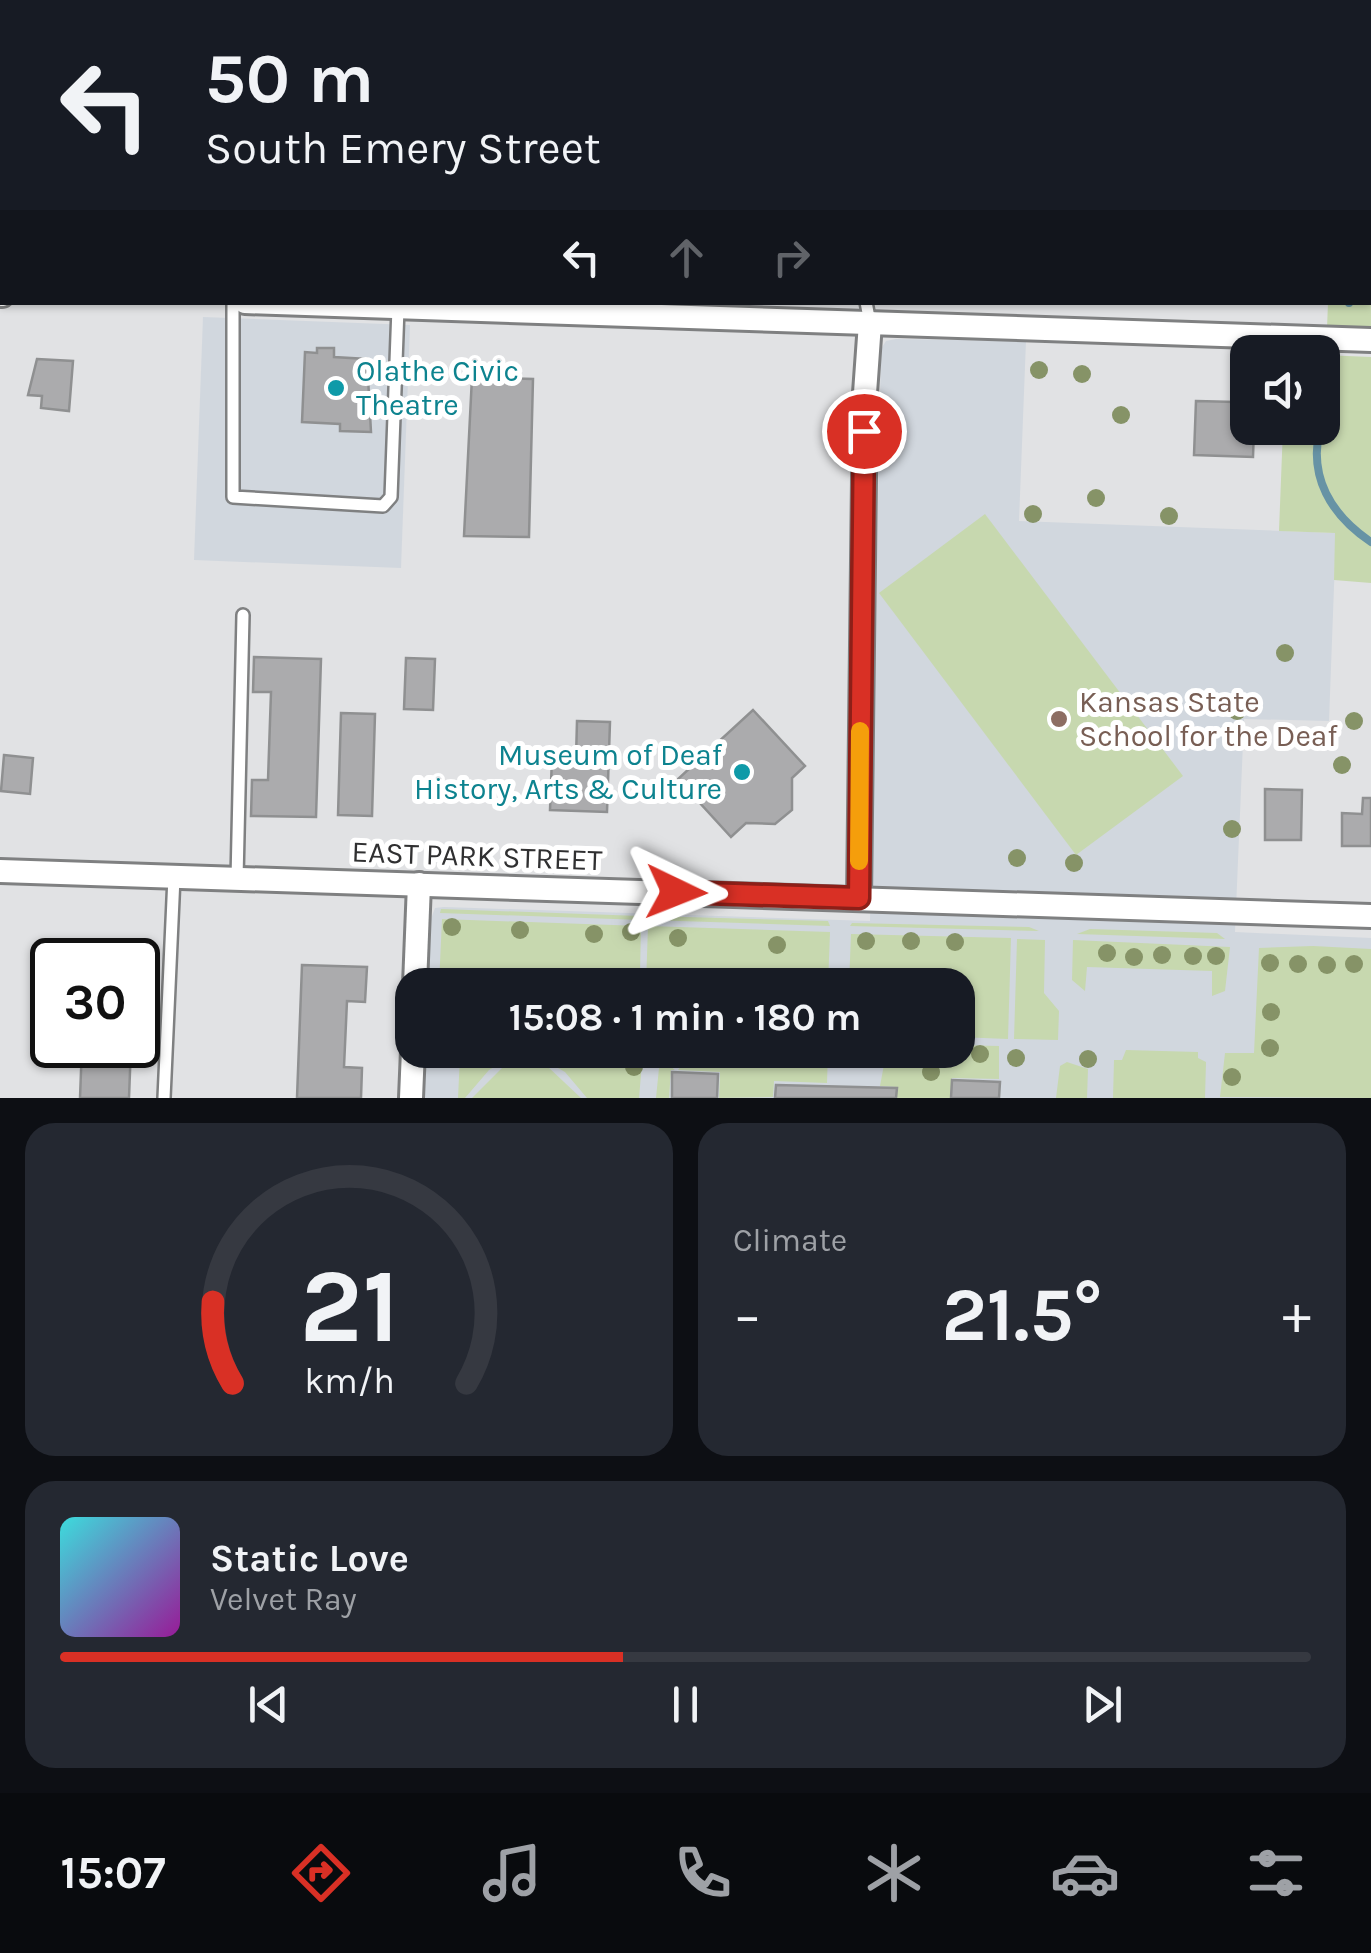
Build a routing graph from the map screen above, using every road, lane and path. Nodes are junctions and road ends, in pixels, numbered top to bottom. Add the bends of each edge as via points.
1 (233, 305) edge
2 (364, 305) edge
3 (403, 306) edge
4 (868, 313) edge
5 (1371, 340) edge
6 (243, 615) dead end
7 (0, 871) edge
8 (174, 876) junction
9 (238, 879) junction
10 (419, 884) junction
11 (859, 898) junction
12 (1371, 916) edge
13 (416, 968) edge
14 (413, 1068) edge
15 (164, 1098) edge
16 (412, 1098) edge

1 - 3 lane via 233,497 383,506 391,497
2 - 3 street
3 - 4 street
4 - 5 street
4 - 11 street
6 - 9 lane
7 - 8 street, EAST PARK STREET
8 - 9 street, EAST PARK STREET
8 - 15 lane
9 - 10 street, EAST PARK STREET
10 - 11 street, EAST PARK STREET
10 - 13 street
11 - 12 street, EAST PARK STREET
14 - 16 street

